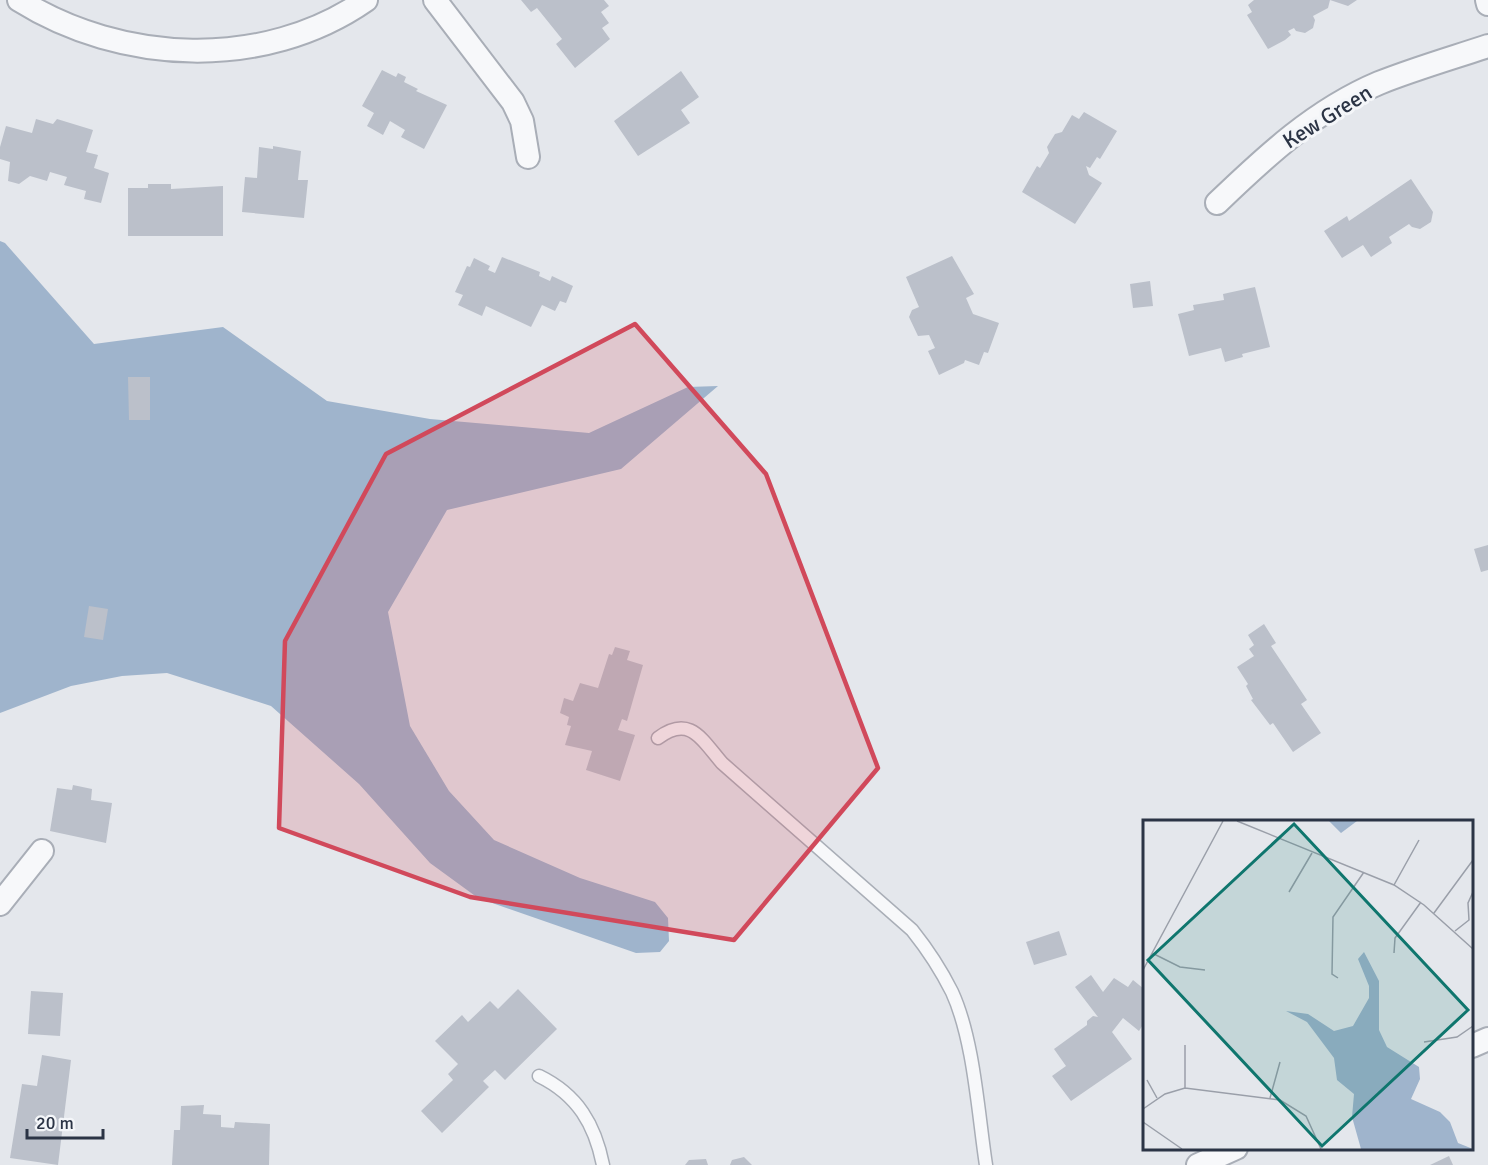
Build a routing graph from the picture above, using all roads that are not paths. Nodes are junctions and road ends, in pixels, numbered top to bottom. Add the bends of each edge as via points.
1 (19, 0) edge
2 (366, 0) edge
3 (435, 0) edge
4 (1487, 0) edge
5 (1488, 4) edge
6 (1488, 46) edge
7 (528, 157) dead end
8 (1217, 203) dead end
9 (658, 738) dead end
10 (42, 851) dead end
11 (0, 904) edge
12 (1488, 1039) edge
13 (1473, 1046) edge
14 (539, 1076) dead end
15 (1234, 1150) edge
16 (603, 1165) edge
17 (986, 1165) edge
18 (1198, 1165) edge

1 - 2 street via 77,30 142,48 189,52 237,48 289,36
3 - 7 street via 513,102 522,121
4 - 5 street
6 - 8 street, Kew Green via 1379,83 1332,107 1288,137
9 - 17 lane via 670,729 695,732 722,763 912,930 949,986 965,1030
10 - 11 street
12 - 13 street
14 - 16 lane via 573,1098 588,1118
15 - 18 street

